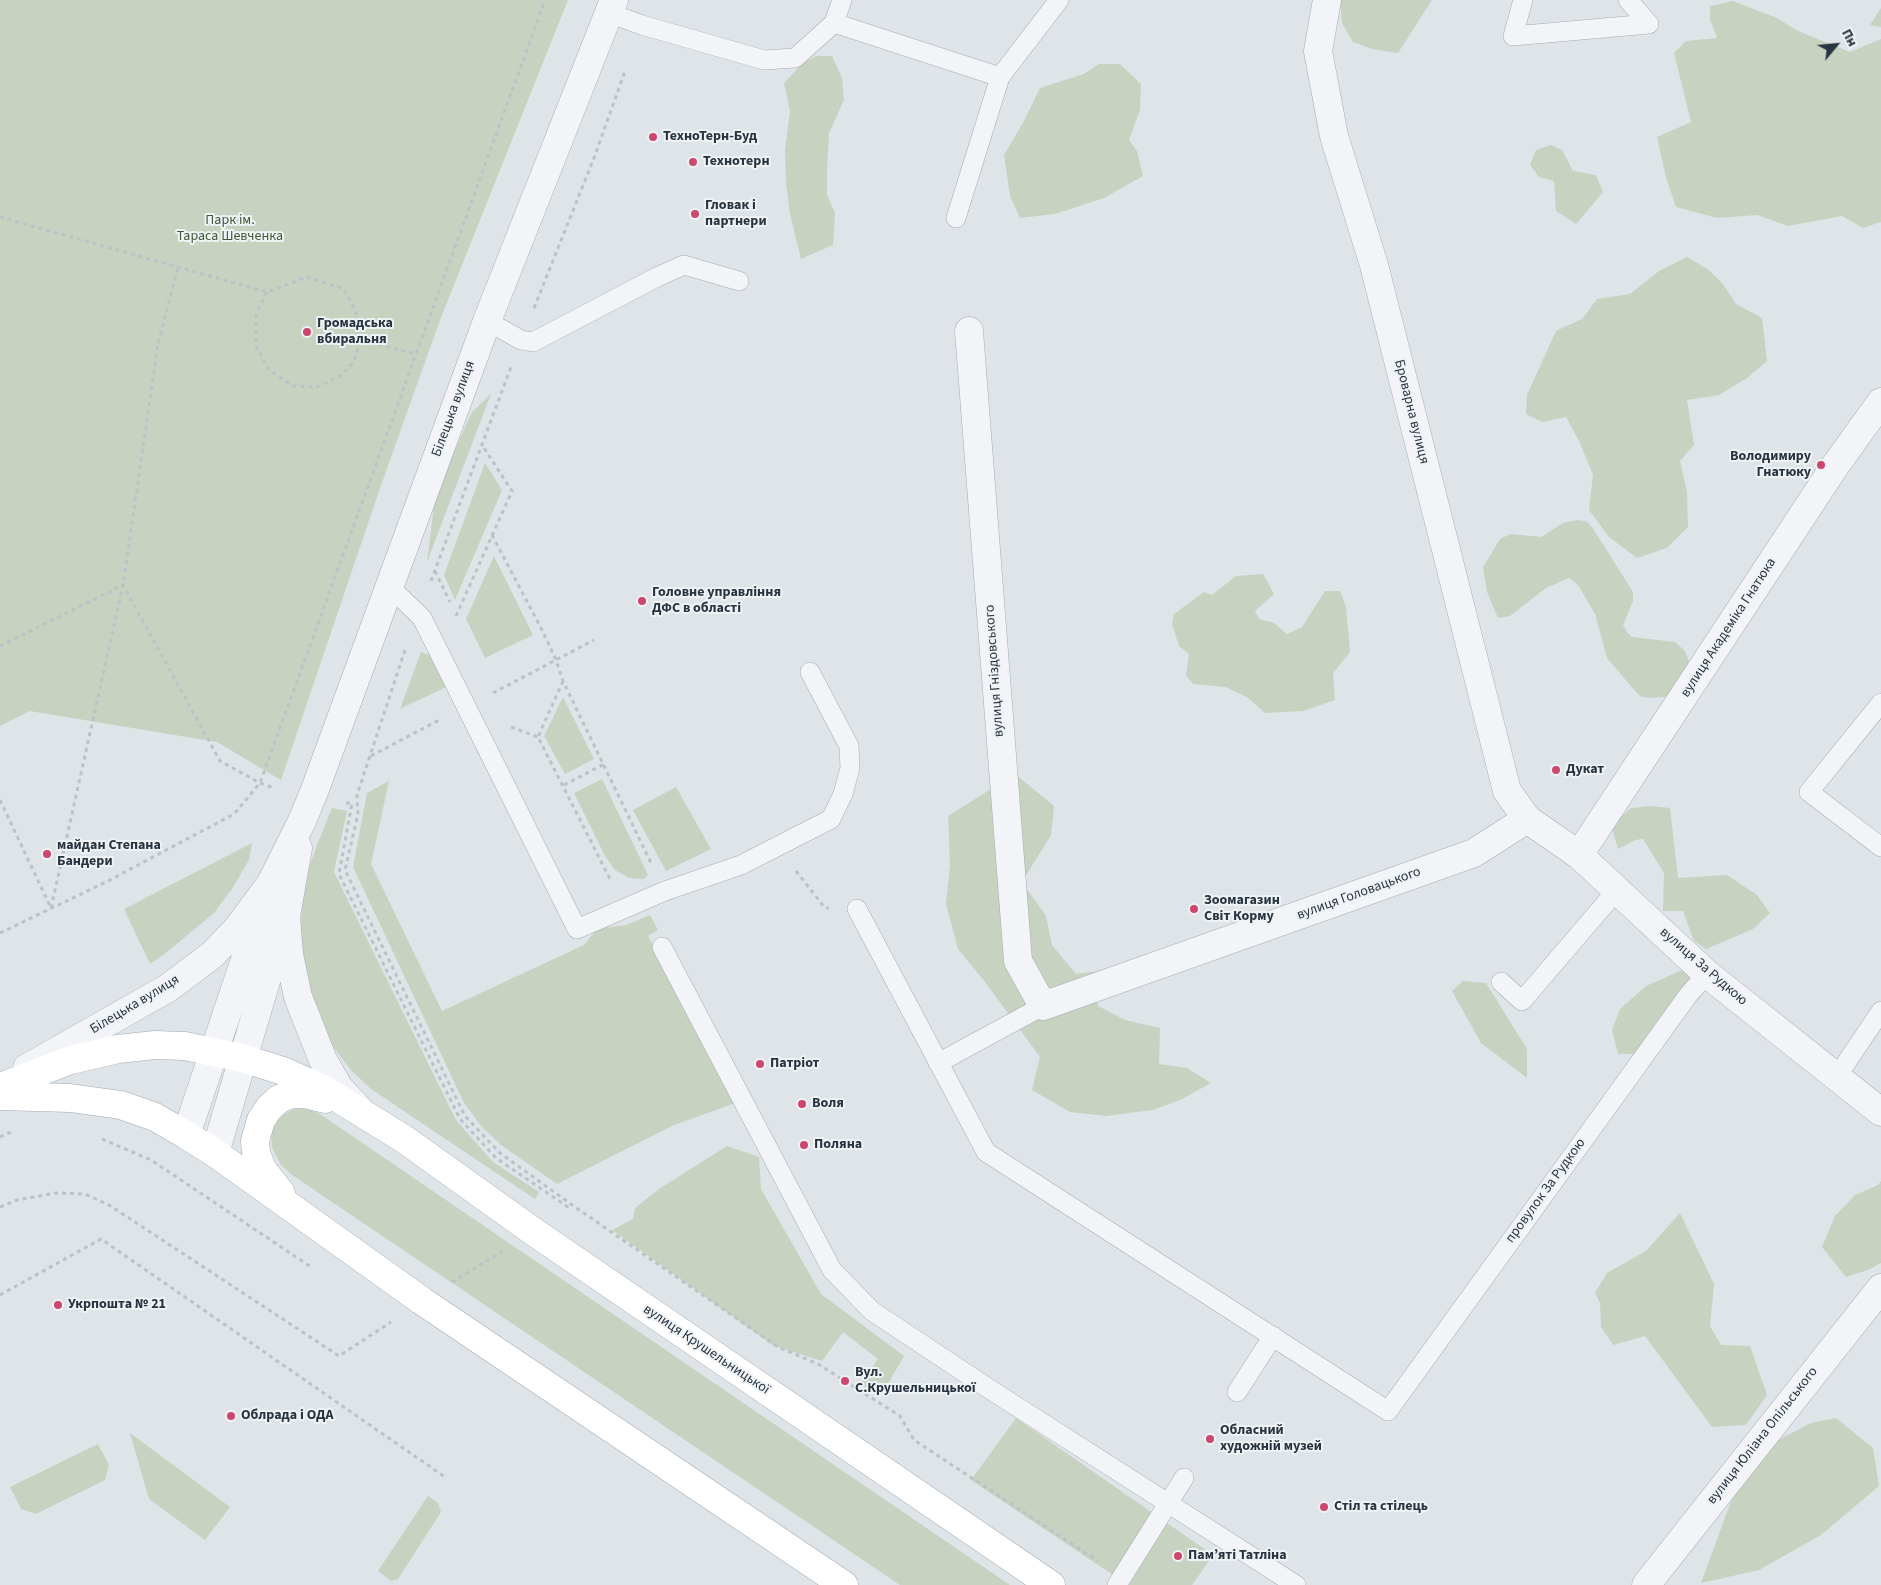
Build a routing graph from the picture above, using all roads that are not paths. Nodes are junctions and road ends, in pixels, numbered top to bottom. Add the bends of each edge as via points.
1 (842, 0) edge
2 (1059, 0) edge
3 (1327, 0) edge
4 (1523, 0) edge
5 (1628, 0) edge
6 (612, 6) edge
7 (834, 23) junction
8 (1000, 77) junction
9 (956, 218) dead end
10 (739, 281) dead end
11 (487, 321) junction
12 (969, 331) dead end
13 (1881, 402) edge
14 (389, 586) junction
15 (810, 672) dead end
16 (1881, 703) edge
17 (1527, 819) junction
18 (302, 822) junction
19 (1881, 847) edge
20 (1579, 855) junction
21 (271, 883) junction
22 (1617, 890) junction
23 (856, 909) road end
24 (286, 916) junction
25 (662, 947) dead end
26 (1708, 974) junction
27 (1500, 982) dead end
28 (1043, 1006) junction
29 (1881, 1012) edge
30 (214, 1052) junction
31 (242, 1058) junction
32 (938, 1063) junction
33 (1836, 1078) junction
34 (0, 1083) edge
35 (0, 1087) edge
36 (0, 1096) edge
37 (362, 1112) junction
38 (1881, 1112) edge
39 (186, 1135) junction
40 (215, 1154) junction
41 (295, 1211) junction
42 (1881, 1288) edge
43 (1273, 1336) junction
44 (1237, 1392) dead end
45 (1184, 1478) dead end
46 (1168, 1503) junction
47 (1119, 1581) edge
48 (844, 1585) edge
49 (1051, 1585) edge
50 (1296, 1585) edge
51 (1646, 1585) edge

1 - 7 lane
2 - 8 lane
3 - 17 street, Броварна вулиця via 1318,51 1334,136 1374,265 1507,790
4 - 5 lane via 1513,36 1649,24
6 - 7 lane via 642,25 764,60 795,58
6 - 11 street, Білецька вулиця
7 - 8 lane
8 - 9 lane
10 - 11 lane via 684,265 533,342 521,340
11 - 14 street, Білецька вулиця
12 - 28 street, вулиця Гніздовського via 1018,961
13 - 20 street, вулиця Академіка Гнатюка via 1835,466
14 - 15 lane via 422,618 577,929 664,891 741,865 831,820 850,768 849,746
14 - 18 street, Білецька вулиця
16 - 19 lane via 1809,792
17 - 20 street, вулиця За Рудкою
17 - 28 street, вулиця Головацького via 1474,853
18 - 21 street, Білецька вулиця
18 - 24 street, Білецька вулиця
20 - 22 street, вулиця За Рудкою
21 - 30 street, Білецька вулиця
21 - 34 street, Білецька вулиця via 237,929 212,955 175,983
22 - 26 street, вулиця За Рудкою
22 - 27 lane via 1522,1001
23 - 32 lane
24 - 31 street, Білецька вулиця
24 - 37 street, Білецька вулиця via 288,954 311,1032 339,1088
25 - 46 lane via 832,1270 872,1311
26 - 33 street, вулиця За Рудкою
26 - 43 lane, провулок За Рудкою via 1689,994 1388,1411
28 - 32 lane
29 - 33 lane
30 - 31 main road, вулиця Крушельницької
30 - 35 main road, вулиця Крушельницької via 185,1046 155,1045 118,1049 72,1060
30 - 39 street, Білецька вулиця
31 - 37 main road, вулиця Крушельницької via 291,1074
31 - 40 street, Білецька вулиця
32 - 43 lane via 986,1152
33 - 38 street, вулиця За Рудкою
36 - 39 main road, вулиця Крушельницької via 70,1098 121,1105 155,1117
37 - 41 main road, вулиця Крушельницької via 304,1094 291,1094 269,1108 261,1120 255,1141 256,1153 262,1169
37 - 49 main road, вулиця Крушельницької
39 - 40 main road, вулиця Крушельницької
40 - 41 main road, вулиця Крушельницької
41 - 48 main road, вулиця Крушельницької via 431,1307
42 - 51 street, вулиця Юліана Опільського
43 - 44 lane
45 - 46 lane
46 - 47 lane
46 - 50 lane

